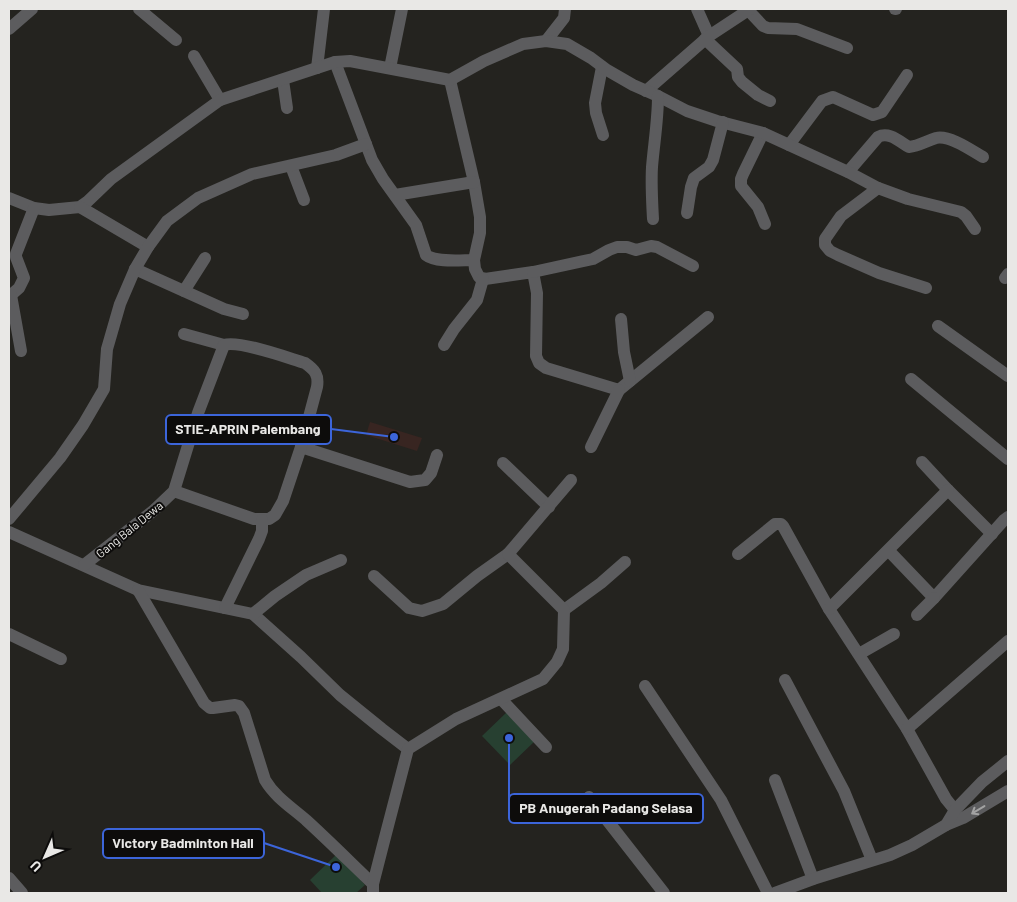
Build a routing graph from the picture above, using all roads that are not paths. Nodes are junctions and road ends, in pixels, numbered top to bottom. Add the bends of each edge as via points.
1 (32, 9) edge
2 (139, 9) edge
3 (324, 9) edge
4 (402, 9) edge
5 (564, 9) edge
6 (697, 9) edge
7 (749, 10) edge
8 (9, 29) edge
9 (707, 37) junction
10 (176, 40) dead end
11 (546, 41) junction
12 (847, 48) dead end
13 (194, 56) dead end
14 (335, 62) junction
15 (602, 67) junction
16 (318, 68) junction
17 (390, 68) junction
18 (907, 75) dead end
19 (283, 80) junction
20 (450, 80) junction
21 (646, 91) junction
22 (658, 96) junction
23 (220, 100) junction
24 (770, 101) dead end
25 (288, 108) dead end
26 (723, 122) junction
27 (762, 133) junction
28 (603, 135) dead end
29 (366, 144) junction
30 (789, 145) junction
31 (983, 157) dead end
32 (291, 166) junction
33 (848, 172) junction
34 (474, 182) junction
35 (878, 188) junction
36 (395, 195) junction
37 (9, 198) edge
38 (304, 200) dead end
39 (80, 207) junction
40 (34, 208) junction
41 (687, 213) dead end
42 (653, 219) dead end
43 (765, 224) dead end
44 (975, 229) dead end
45 (148, 247) junction
46 (205, 258) dead end
47 (474, 260) junction
48 (693, 266) dead end
49 (134, 269) junction
50 (533, 272) junction
51 (483, 279) junction
52 (926, 288) dead end
53 (184, 291) junction
54 (10, 295) edge
55 (244, 314) dead end
56 (708, 317) dead end
57 (621, 319) dead end
58 (938, 326) dead end
59 (184, 334) dead end
60 (444, 345) dead end
61 (224, 346) junction
62 (21, 351) dead end
63 (1008, 376) edge
64 (911, 379) dead end
65 (630, 381) junction
66 (619, 390) junction
67 (301, 447) junction
68 (590, 447) dead end
69 (437, 455) dead end
70 (1008, 459) edge
71 (922, 462) dead end
72 (503, 463) dead end
73 (571, 480) dead end
74 (948, 490) junction
75 (174, 491) junction
76 (549, 507) junction
77 (1008, 517) edge
78 (9, 519) edge
79 (262, 520) junction
80 (9, 532) edge
81 (992, 534) junction
82 (889, 550) junction
83 (508, 554) junction
84 (738, 554) dead end
85 (341, 560) dead end
86 (625, 562) dead end
87 (84, 565) junction
88 (374, 576) dead end
89 (138, 590) junction
90 (934, 598) junction
91 (225, 608) junction
92 (829, 609) junction
93 (564, 610) junction
94 (253, 614) junction
95 (917, 615) dead end
96 (9, 634) edge
97 (894, 634) dead end
98 (1008, 641) edge
99 (858, 654) junction
100 (61, 659) dead end
101 (785, 680) dead end
102 (645, 686) dead end
103 (502, 699) junction
104 (907, 729) junction
105 (546, 746) dead end
106 (408, 749) junction
107 (1008, 761) edge
108 (775, 780) dead end
109 (1008, 791) edge
110 (589, 797) dead end
111 (955, 810) junction
112 (946, 825) junction
113 (872, 860) junction
114 (9, 878) edge
115 (813, 879) junction
116 (373, 889) edge
117 (22, 893) edge
118 (664, 893) edge
119 (776, 893) edge

1 - 8 street
2 - 10 street
3 - 16 street
4 - 17 street
5 - 11 street via 564,18
6 - 9 street
7 - 9 street
7 - 12 street via 768,28 797,29
9 - 21 street
9 - 24 street via 737,70 742,82
11 - 15 street via 567,44
11 - 20 street via 523,44
13 - 23 street
14 - 16 street
14 - 17 street via 350,61
14 - 29 street
15 - 21 street
15 - 28 street via 595,102
16 - 19 street
17 - 20 street
18 - 30 street via 882,112 876,114 833,98 822,101
19 - 23 street
19 - 25 street
20 - 34 street
21 - 22 street
22 - 26 street via 687,111
22 - 42 street via 651,186
23 - 39 street via 110,179
26 - 27 street
26 - 41 street via 713,160 694,178
27 - 30 street
27 - 43 street via 741,179 741,186 758,206
29 - 32 street
29 - 36 street via 372,160
30 - 33 street
31 - 33 street via 949,139 936,138 909,147 883,135
32 - 38 street
32 - 45 street via 252,174 198,198 167,221
33 - 35 street
34 - 36 street
34 - 47 street via 480,217
35 - 44 street via 961,212
35 - 52 street via 842,216 825,239 825,245 830,251 871,270
36 - 47 street via 416,225 426,255 430,258
37 - 40 street
39 - 40 street
39 - 45 street
40 - 54 street via 16,254 24,278
45 - 49 street
46 - 53 street
47 - 51 street via 475,270
48 - 50 street via 657,247 636,250 618,247 594,259
49 - 53 street
49 - 78 street via 107,349 104,389 60,458
50 - 51 street
50 - 66 street via 537,293 536,356 539,363
51 - 60 street via 477,300
53 - 55 street
54 - 62 street
56 - 65 street
57 - 65 street
58 - 63 street
59 - 61 street
61 - 67 street via 240,345 305,363 316,373 318,387
61 - 75 street, Gang Bala Dewa via 198,413
64 - 70 street
65 - 66 street
66 - 68 street
67 - 69 street via 410,482 425,480
67 - 79 street via 284,501 275,515
71 - 74 street
72 - 76 street
73 - 76 street
74 - 81 street
74 - 82 street
75 - 79 street, Gang Bala Dewa
75 - 87 street, Gang Bala Dewa
76 - 83 street
77 - 81 street
79 - 91 street via 260,539
80 - 87 street
81 - 90 street
82 - 90 street
82 - 92 street
83 - 88 street via 443,604 422,611 409,608
83 - 93 street
84 - 92 street via 775,524 781,524
85 - 94 street via 306,575
86 - 93 street
87 - 89 street
89 - 91 street
89 - 116 street via 204,703 210,708 240,707 269,788
90 - 95 street
91 - 94 street
92 - 99 street
93 - 103 street via 563,649 557,662 543,680
94 - 106 street via 340,696
96 - 100 street
97 - 99 street
98 - 104 street
99 - 104 street
101 - 113 street via 844,791
102 - 119 street via 721,800
103 - 105 street
103 - 106 street via 456,719
104 - 111 street
106 - 116 street
107 - 111 street
108 - 115 street
109 -> 112 street
110 - 118 street
111 - 112 street
112 - 113 street via 912,845
113 - 115 street
114 - 117 street
115 - 119 street

